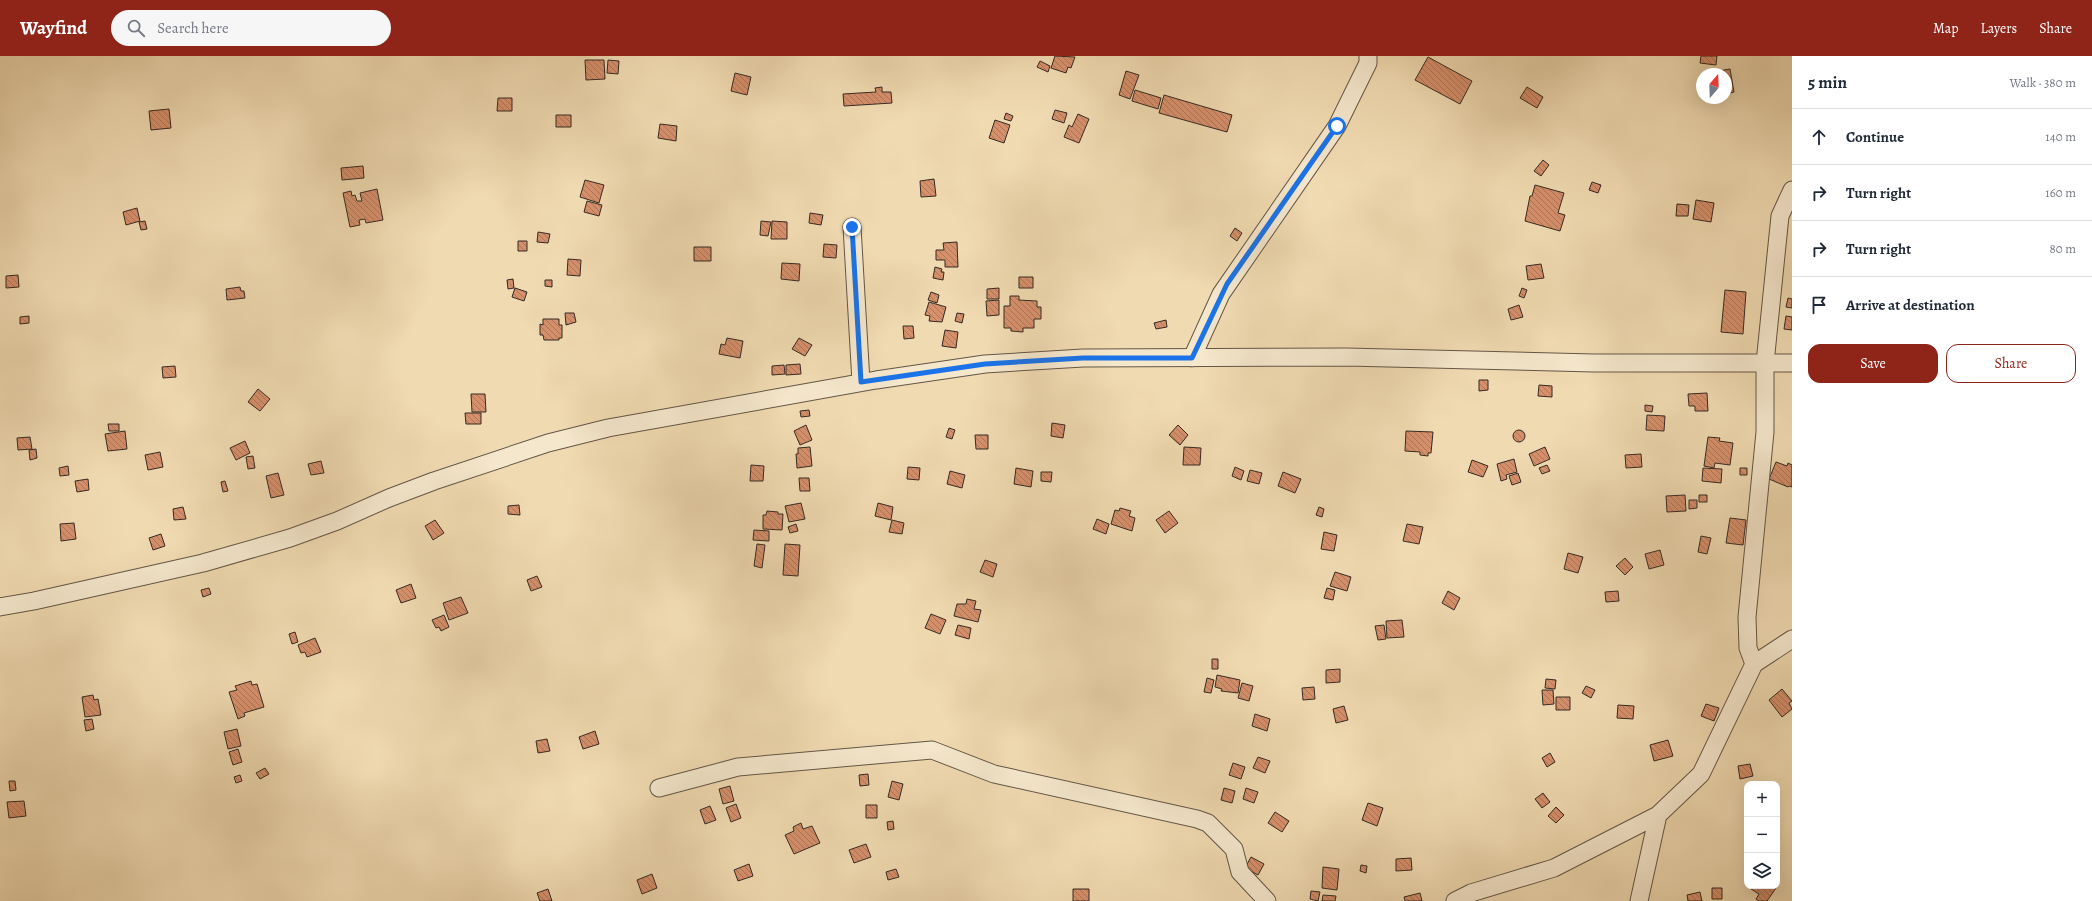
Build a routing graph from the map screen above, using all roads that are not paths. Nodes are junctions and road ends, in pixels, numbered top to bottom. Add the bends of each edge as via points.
1 (1368, 56) edge
2 (1792, 190) edge
3 (852, 227) dead end
4 (1192, 358) junction
5 (1765, 363) junction
6 (1792, 363) edge
7 (861, 382) junction
8 (0, 607) edge
9 (1792, 639) edge
10 (1754, 664) junction
11 (659, 788) dead end
12 (1658, 815) junction
13 (1267, 901) edge
14 (1455, 901) edge
15 (1639, 901) edge

1 - 4 street via 1368,63 1337,126 1227,284
2 - 5 street via 1780,216
3 - 7 street
4 - 5 street via 1346,357 1594,363
4 - 7 street via 1083,358 985,364
5 - 6 street
5 - 10 street via 1765,432 1747,617 1748,648
7 - 8 street via 608,428 548,443 434,481 290,538 203,563
9 - 10 street
10 - 12 street via 1700,774
11 - 13 street via 738,767 932,750 994,774 1208,823 1234,849 1240,872
12 - 14 street via 1554,868 1471,893
12 - 15 street

